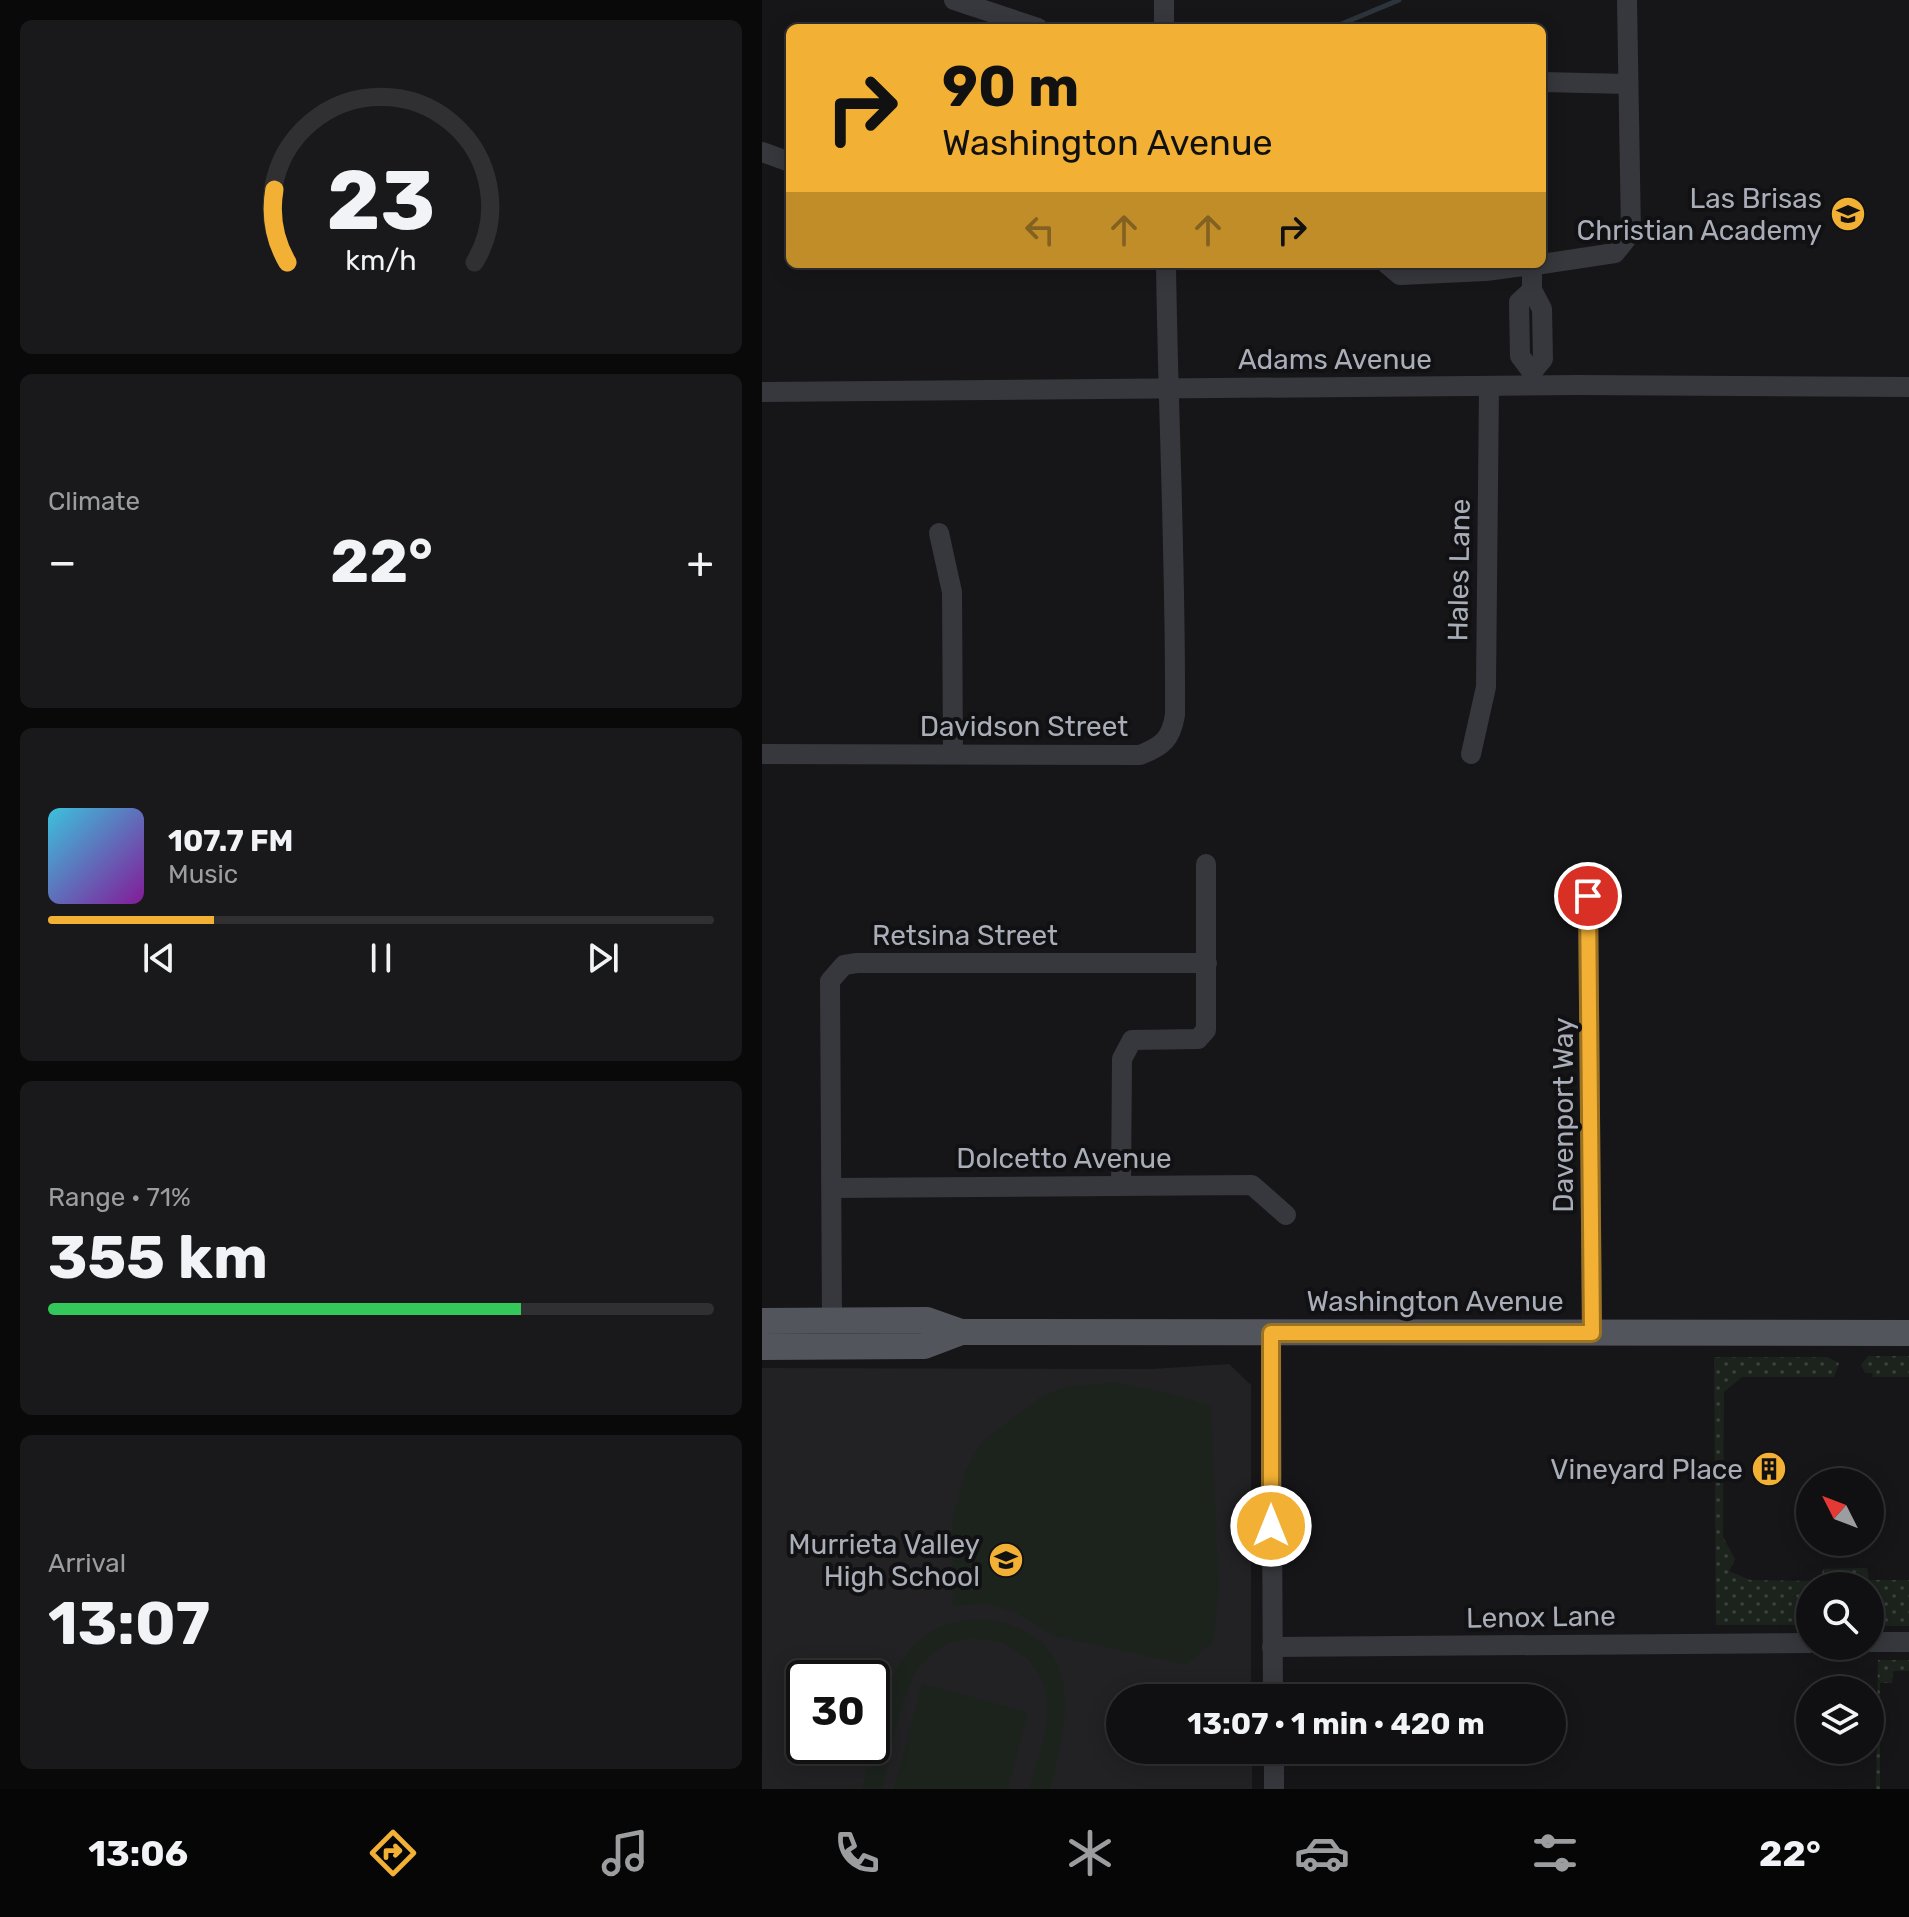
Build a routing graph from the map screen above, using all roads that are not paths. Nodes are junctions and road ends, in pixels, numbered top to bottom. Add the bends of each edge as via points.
1 (954, 0) edge
2 (1164, 0) edge
3 (1627, 0) edge
4 (1026, 24) edge
5 (1164, 24) edge
6 (1546, 82) edge
7 (1628, 84) junction
8 (762, 152) edge
9 (786, 161) edge
10 (1546, 263) edge
11 (1166, 268) edge
12 (1509, 268) edge
13 (1532, 268) edge
14 (1394, 269) edge
15 (1532, 290) junction
16 (1519, 327) junction
17 (1542, 327) junction
18 (1533, 379) junction
19 (1489, 386) junction
20 (1909, 387) edge
21 (1168, 388) junction
22 (762, 392) edge
23 (939, 533) dead end
24 (953, 753) junction
25 (762, 754) edge
26 (1471, 754) dead end
27 (1206, 864) dead end
28 (1588, 896) dead end
29 (1207, 963) junction
30 (1121, 1186) junction
31 (832, 1188) junction
32 (1286, 1215) dead end
33 (832, 1320) junction
34 (762, 1321) edge
35 (961, 1332) junction
36 (1271, 1333) junction
37 (1592, 1333) junction
38 (1909, 1333) edge
39 (762, 1347) edge
40 (1884, 1642) edge
41 (1909, 1642) edge
42 (1796, 1643) edge
43 (1272, 1647) junction
44 (1273, 1684) edge
45 (1274, 1764) edge
46 (1274, 1789) edge

1 - 4 street
2 - 5 street
3 - 7 street
6 - 7 street
7 - 10 street via 1631,233 1615,253
8 - 9 street
11 - 21 street
12 - 14 street
13 - 15 street
15 - 16 street via 1519,302
15 - 17 street via 1542,309
16 - 17 street
16 - 18 street via 1520,356
17 - 18 street via 1543,359
18 - 19 street, Adams Avenue
18 - 20 street, Adams Avenue
19 - 21 street, Adams Avenue
19 - 26 street, Hales Lane via 1486,687
21 - 22 street, Adams Avenue
21 - 24 street, Davidson Street via 1175,515 1172,735 1160,748 1140,755
23 - 24 street via 952,592
24 - 25 street, Davidson Street
27 - 29 street
28 - 37 street, Davenport Way
29 - 30 street via 1208,1017 1198,1039 1132,1040 1125,1047
29 - 31 street, Retsina Street via 844,965 830,981
30 - 31 street, Dolcetto Avenue
30 - 32 street, Dolcetto Avenue via 1252,1185
31 - 33 street, Retsina Street
33 - 34 main road, Washington Avenue
33 - 35 main road, Washington Avenue via 927,1320
35 - 36 main road, Washington Avenue
35 - 39 main road, Washington Avenue via 924,1346
36 - 37 main road, Washington Avenue
36 - 43 street
37 - 38 main road, Washington Avenue
40 - 41 street
42 - 43 street, Lenox Lane
43 - 44 street
45 - 46 street

